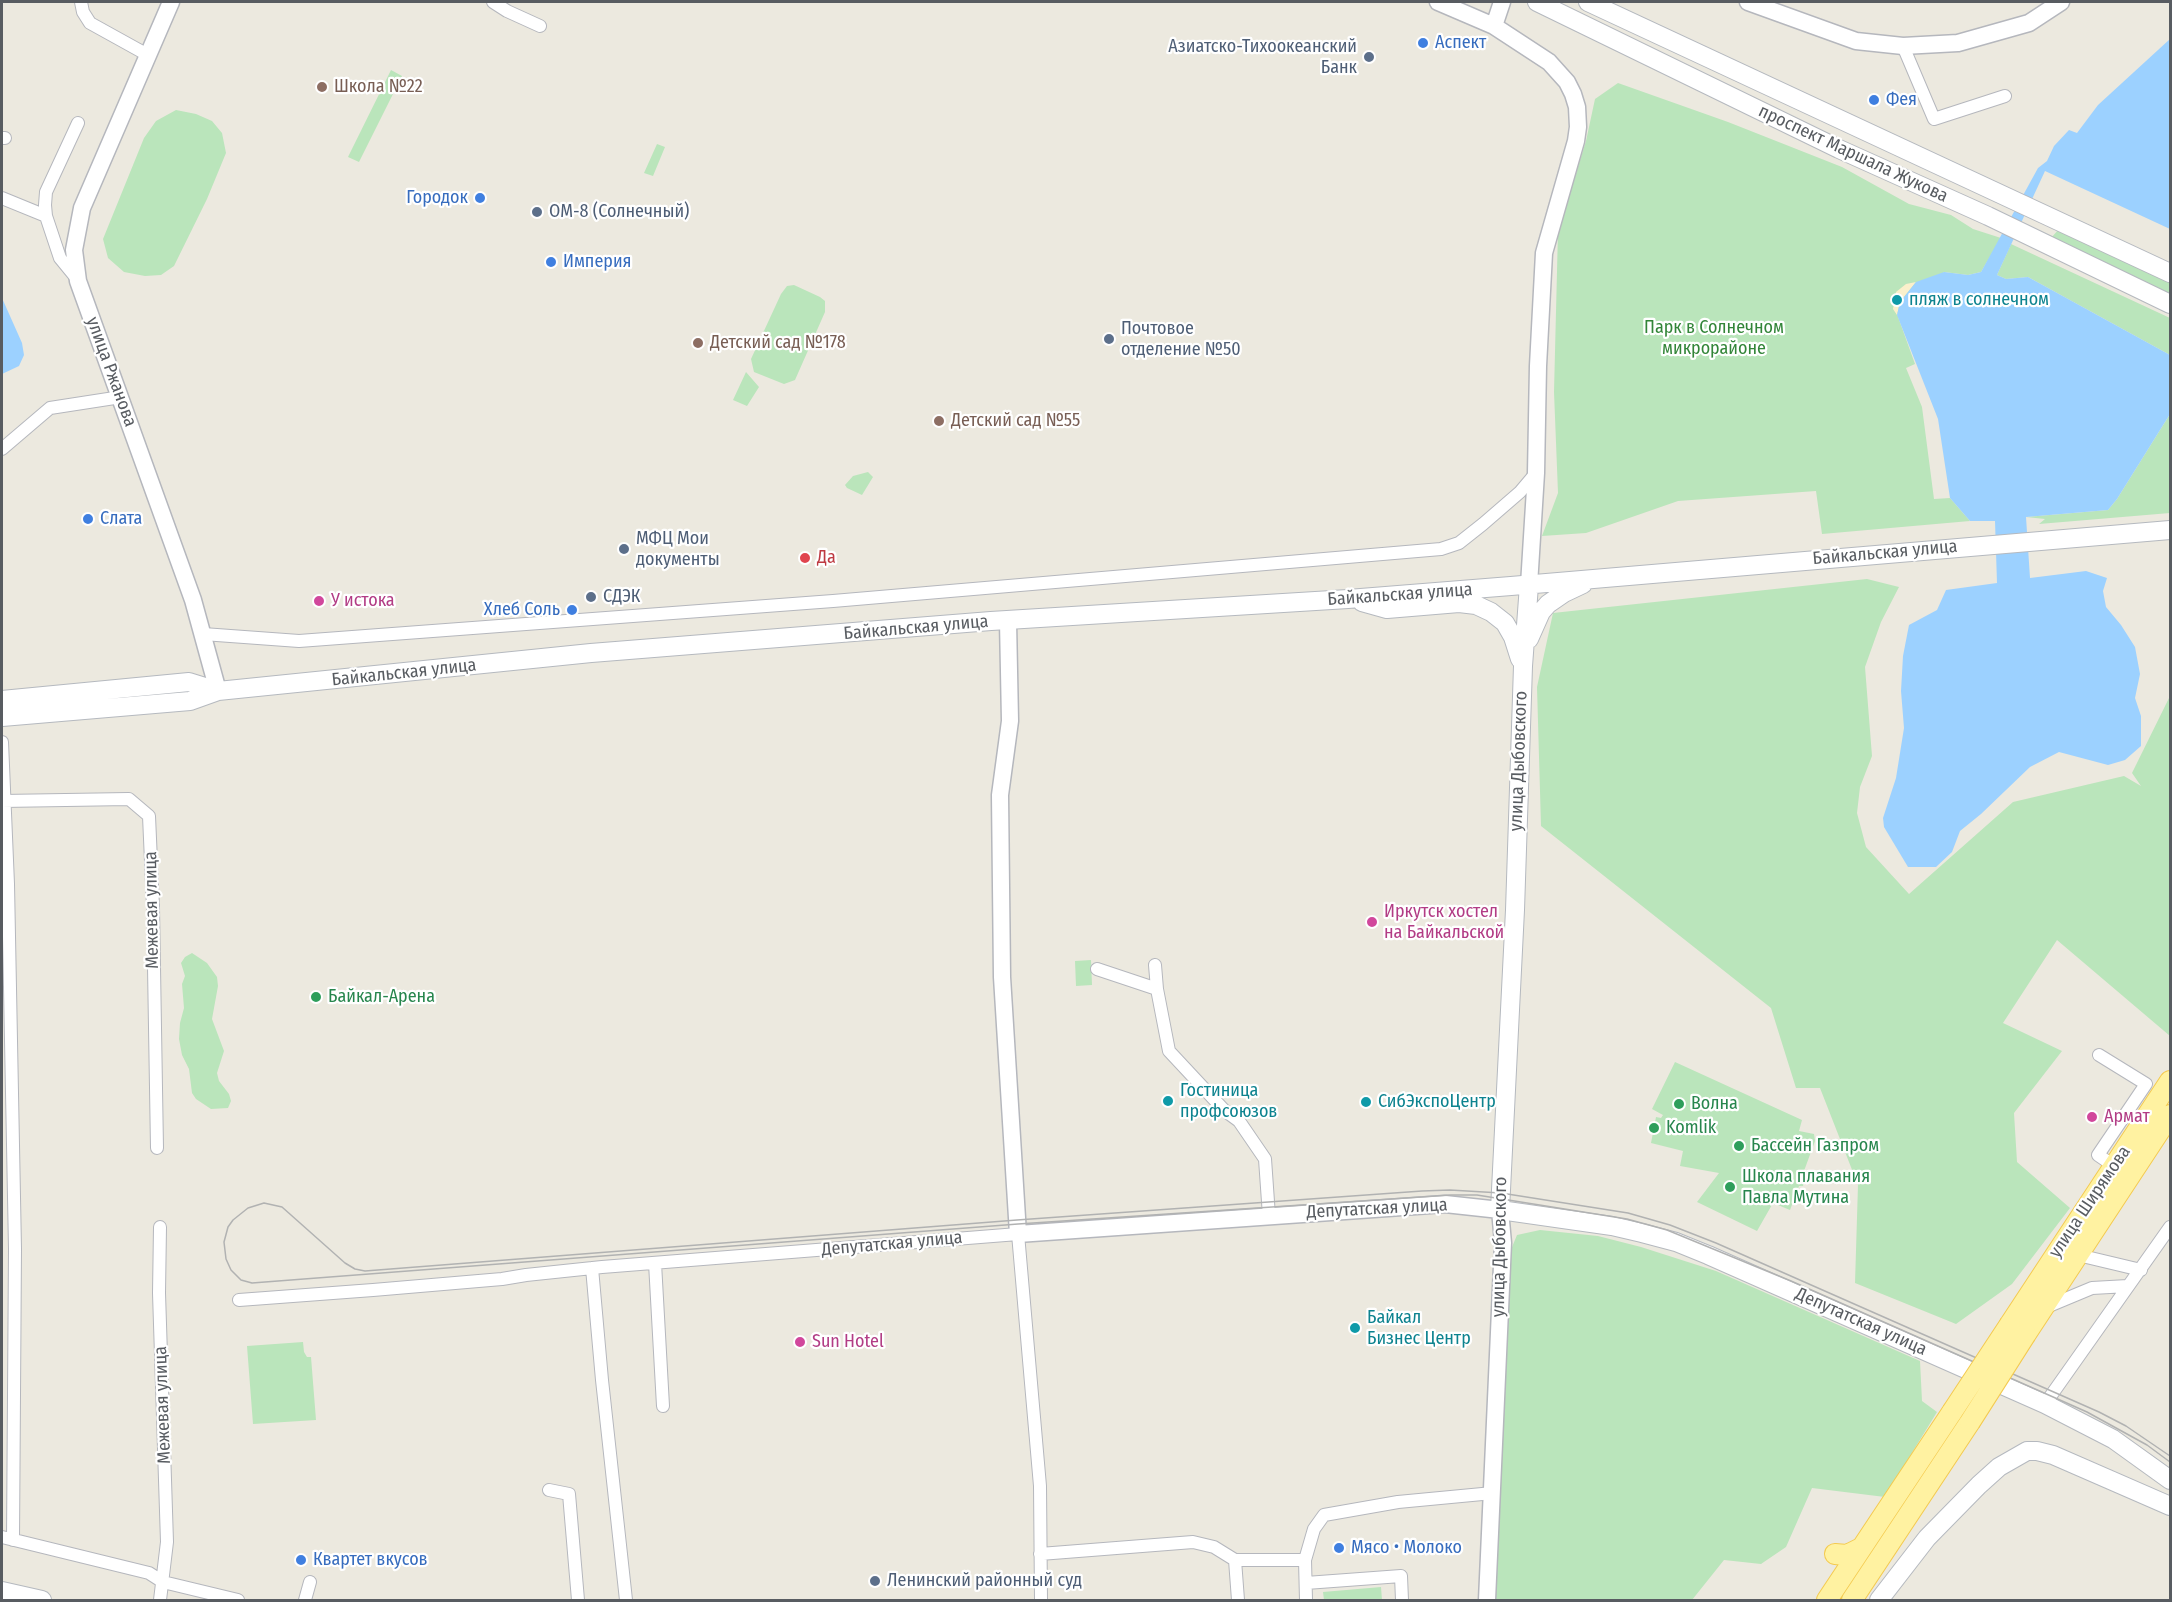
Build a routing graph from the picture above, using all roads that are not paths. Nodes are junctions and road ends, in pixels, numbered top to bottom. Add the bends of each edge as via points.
1 (81, 2) edge
2 (171, 2) edge
3 (493, 2) edge
4 (1438, 2) edge
5 (1502, 2) edge
6 (1537, 2) edge
7 (1588, 2) edge
8 (1748, 2) edge
9 (2061, 2) edge
10 (540, 26) dead end
11 (1494, 26) junction
12 (1903, 46) junction
13 (146, 54) junction
14 (2005, 96) dead end
15 (78, 123) dead end
16 (2, 198) edge
17 (46, 216) junction
18 (2170, 273) edge
19 (78, 281) junction
20 (2170, 304) edge
21 (121, 397) junction
22 (2, 449) edge
23 (1536, 473) junction
24 (2170, 530) edge
25 (1591, 580) junction
26 (1529, 585) junction
27 (1348, 599) junction
28 (1008, 621) junction
29 (203, 634) junction
30 (1523, 659) junction
31 (218, 691) junction
32 (2, 700) edge
33 (2, 717) edge
34 (2, 742) edge
35 (3, 801) edge
36 (1155, 965) dead end
37 (1096, 969) dead end
38 (1157, 989) junction
39 (2099, 1055) dead end
40 (2170, 1081) edge
41 (2170, 1115) edge
42 (157, 1148) dead end
43 (2114, 1166) junction
44 (1500, 1210) junction
45 (1269, 1215) junction
46 (160, 1227) dead end
47 (2170, 1227) edge
48 (1018, 1234) junction
49 (2078, 1255) junction
50 (655, 1263) junction
51 (592, 1268) junction
52 (2057, 1270) junction
53 (2141, 1270) junction
54 (2128, 1286) junction
55 (239, 1300) dead end
56 (2043, 1308) junction
57 (2018, 1329) junction
58 (2045, 1404) junction
59 (663, 1406) dead end
60 (2125, 1446) junction
61 (2170, 1480) edge
62 (2121, 1485) junction
63 (549, 1490) dead end
64 (1493, 1493) junction
65 (2170, 1506) edge
66 (7, 1539) edge
67 (1861, 1548) junction
68 (1040, 1554) junction
69 (1835, 1554) dead end
70 (1234, 1560) junction
71 (1305, 1560) junction
72 (163, 1582) junction
73 (310, 1582) dead end
74 (1306, 1583) junction
75 (2, 1591) edge
76 (42, 1600) edge
77 (160, 1600) edge
78 (238, 1600) edge
79 (305, 1600) edge
80 (578, 1600) edge
81 (626, 1600) edge
82 (1041, 1600) edge
83 (1238, 1600) edge
84 (1306, 1600) edge
85 (1402, 1600) edge
86 (1487, 1600) edge
87 (1827, 1600) edge
88 (1852, 1600) edge
89 (1879, 1600) edge

1 - 13 street via 90,23
2 - 13 street, улица Ржанова
3 - 10 street
4 - 11 street, улица Дыбовского
5 - 11 street
6 - 20 main road, проспект Маршала Жукова
7 - 18 main road, проспект Маршала Жукова
8 - 12 street via 1856,40
9 - 12 street via 2029,23 1958,43
11 - 23 street, улица Дыбовского via 1549,62 1567,82 1577,107 1576,141 1544,253
12 - 14 street via 1934,119
13 - 19 street, улица Ржанова via 82,208 74,250
15 - 17 street via 46,192
16 - 17 street
17 - 19 street via 60,258
19 - 21 street, улица Ржанова
21 - 22 street via 50,408
21 - 29 street, улица Ржанова
23 - 26 street, улица Дыбовского
23 - 29 street via 1483,524 1459,543 1441,549 833,601 299,641
24 - 25 main road, Байкальская улица
25 - 26 main road, Байкальская улица
25 - 30 main road via 1564,592 1541,612
26 - 27 main road, Байкальская улица
26 - 30 main road, улица Дыбовского
27 - 28 main road, Байкальская улица
27 - 30 main road via 1387,609 1476,605 1505,623
28 - 31 main road, Байкальская улица via 591,653
28 - 48 street via 1010,721 1000,795 1001,953
29 - 31 street, улица Ржанова
30 - 44 main road, улица Дыбовского
31 - 32 main road, Байкальская улица via 189,682
31 - 33 main road, Байкальская улица via 190,701
34 - 35 street
35 - 42 street, Межевая улица via 129,799 149,816
35 - 66 street via 15,1249
36 - 38 street
37 - 38 street
38 - 45 street via 1169,1051 1239,1121 1265,1159
39 - 43 street via 2146,1084 2098,1155
40 - 43 main road, улица Ширямова
41 - 49 main road, улица Ширямова
43 - 52 main road, улица Ширямова
44 - 45 street, Депутатская улица via 1445,1204
44 - 58 main road, Депутатская улица via 1612,1226 1676,1242
44 - 64 street, улица Дыбовского via 1503,1243
45 - 48 street, Депутатская улица
46 - 72 street, Межевая улица via 167,1542
47 - 53 street
48 - 50 street, Депутатская улица
48 - 68 street via 1040,1486
49 - 52 main road, улица Ширямова
49 - 53 street
50 - 51 street, Депутатская улица
50 - 59 street
51 - 55 street, Депутатская улица
51 - 81 street
52 - 56 main road, улица Ширямова
52 - 57 main road, улица Ширямова
53 - 54 street
54 - 56 street via 2092,1288
54 - 58 street
56 - 57 main road, улица Ширямова
57 - 67 main road, bridge via 1952,1412
57 - 88 main road, bridge via 1971,1422
58 - 60 main road, Депутатская улица
60 - 61 main road, Депутатская улица
60 - 62 main road via 2145,1473 2141,1481
62 - 65 main road
62 - 89 main road via 2052,1455 2032,1450 2014,1457 1979,1485 1927,1538
63 - 80 street via 569,1494
64 - 71 street via 1398,1502 1324,1515 1314,1529
64 - 86 street, улица Дыбовского
66 - 72 street via 149,1573
67 - 69 main road via 1847,1555
67 - 87 main road
68 - 70 street via 1193,1542 1214,1547
68 - 82 street
70 - 71 street
70 - 83 street
71 - 74 street
72 - 77 street, Межевая улица
72 - 78 street
73 - 79 street
74 - 84 street
74 - 85 street via 1401,1576
75 - 76 main road

